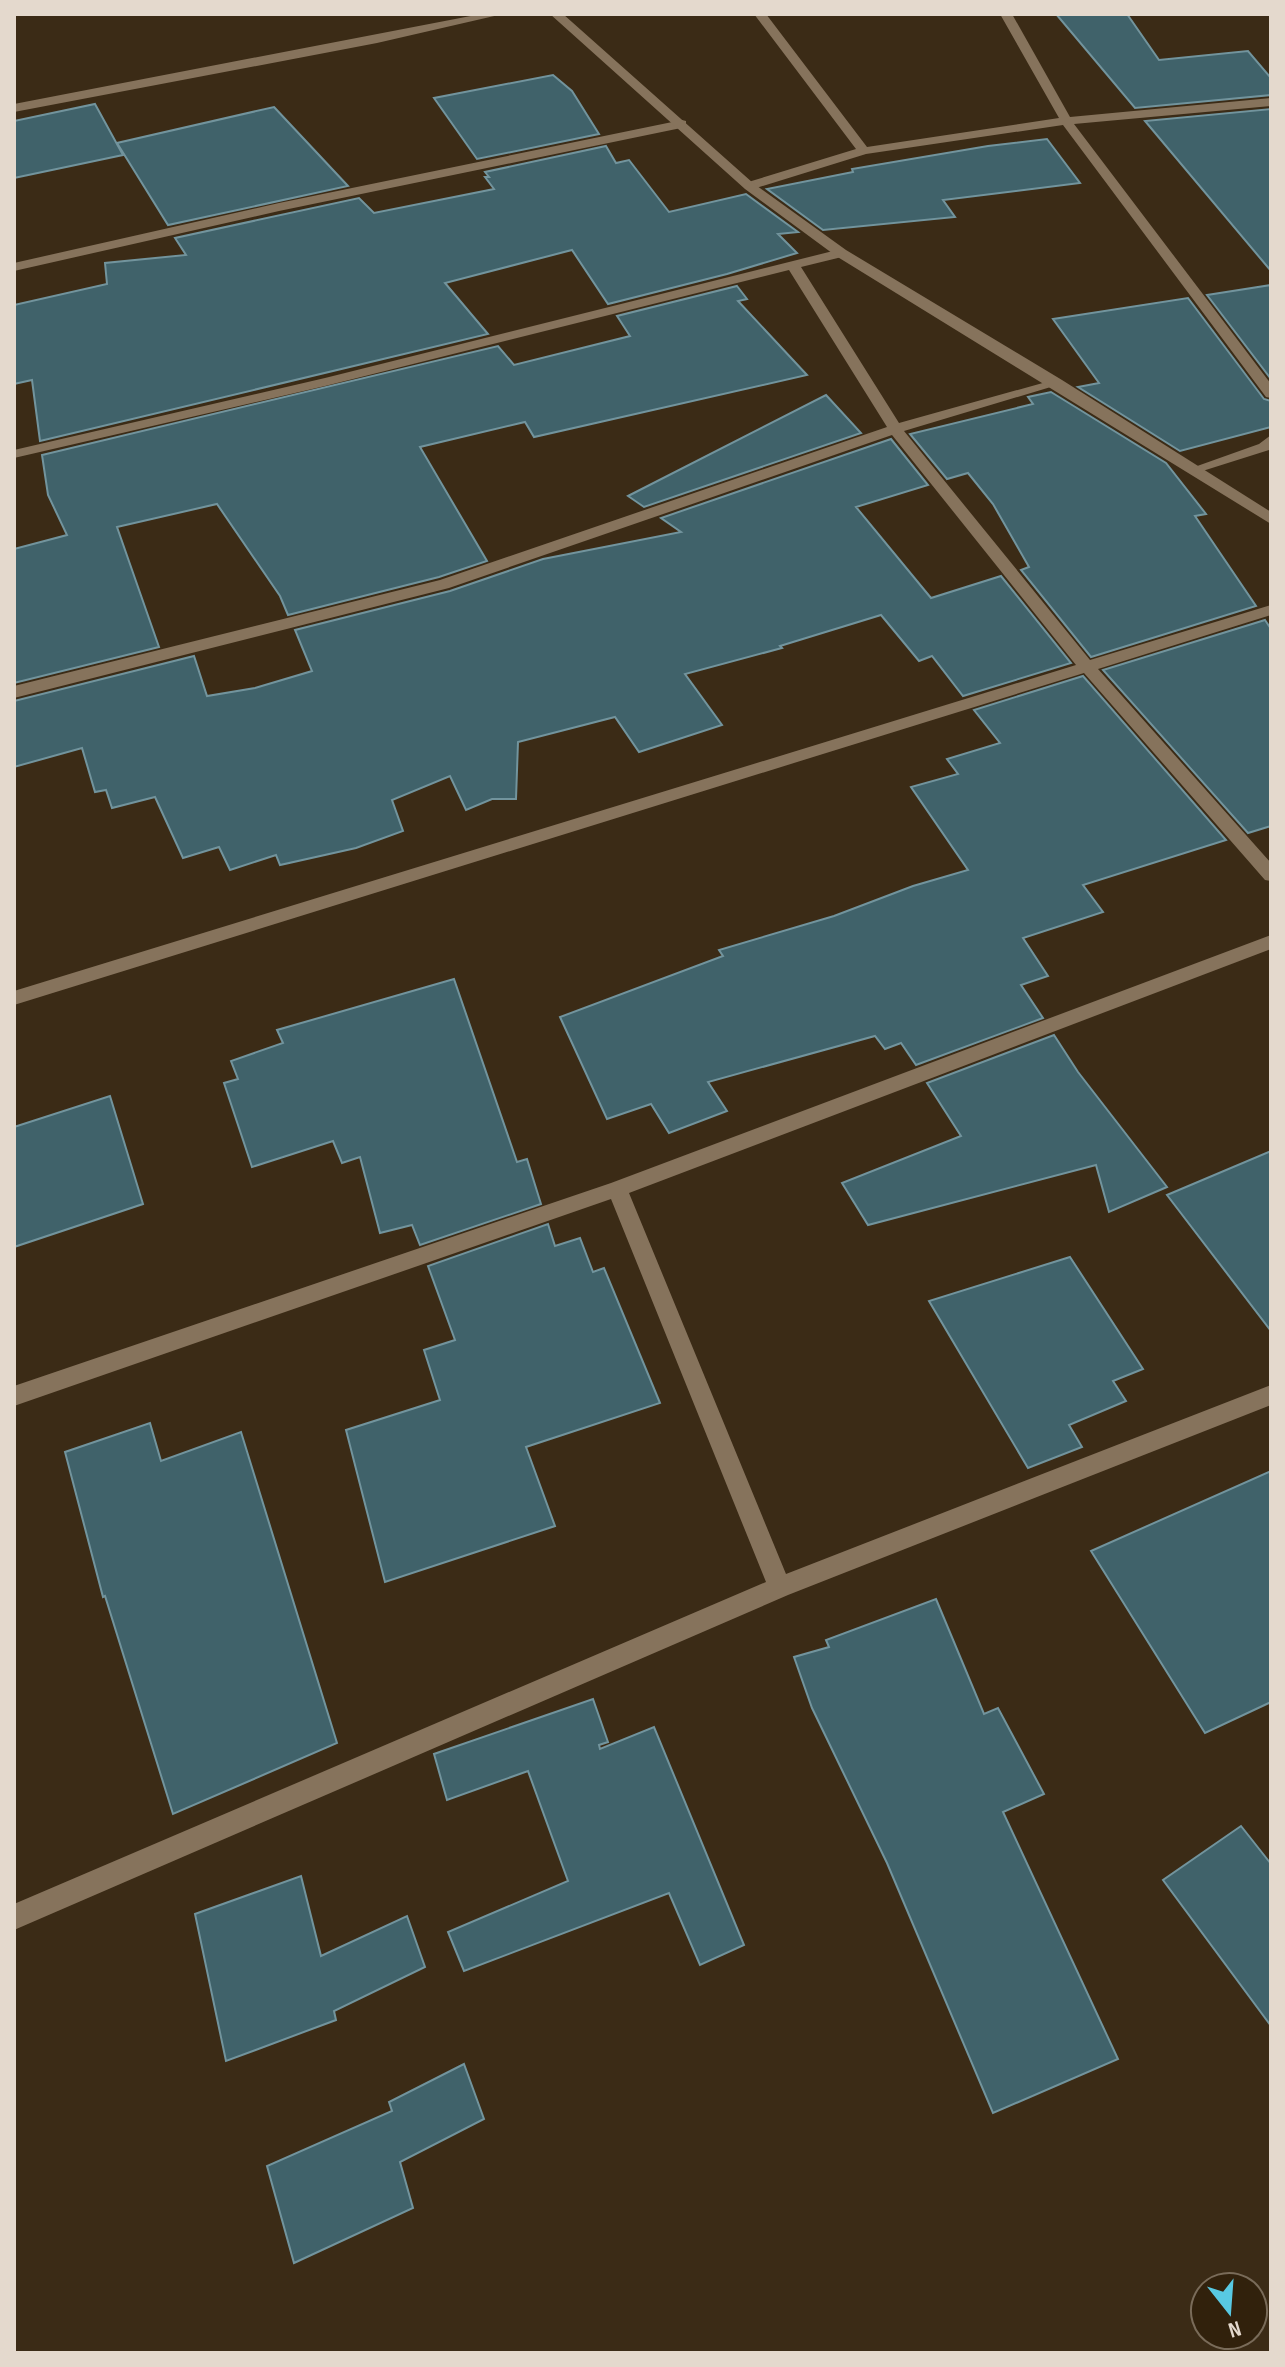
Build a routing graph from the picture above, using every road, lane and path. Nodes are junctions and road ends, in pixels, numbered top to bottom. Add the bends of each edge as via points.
1 (497, 14) edge
2 (556, 14) edge
3 (760, 14) edge
4 (1006, 14) edge
5 (1271, 102) edge
6 (14, 108) edge
7 (1066, 121) junction
8 (682, 124) junction
9 (864, 151) junction
10 (749, 186) junction
11 (841, 253) junction
12 (793, 265) junction
13 (14, 267) edge
14 (1057, 383) junction
15 (1271, 394) edge
16 (895, 429) junction
17 (1271, 439) edge
18 (14, 454) edge
19 (1193, 470) junction
20 (1271, 519) edge
21 (1271, 610) edge
22 (1086, 666) junction
23 (14, 692) edge
24 (1271, 875) edge
25 (1271, 942) edge
26 (14, 998) edge
27 (617, 1189) junction
28 (1271, 1395) edge
29 (14, 1396) edge
30 (780, 1587) junction
31 (14, 1917) edge

1 - 6 street via 375,42
2 - 8 street
3 - 9 street
4 - 7 street
5 - 7 street
7 - 9 street
7 - 15 street
8 - 10 street
8 - 13 street
9 - 10 street
10 - 11 street
11 - 12 street
11 - 14 street
12 - 16 street
12 - 18 street
14 - 16 street
14 - 19 street
16 - 22 street
16 - 23 street via 444,584
17 - 19 street via 1264,447
19 - 20 street
21 - 22 street
22 - 24 street
22 - 26 street
25 - 27 street
27 - 29 street
27 - 30 street
28 - 30 street
30 - 31 street

